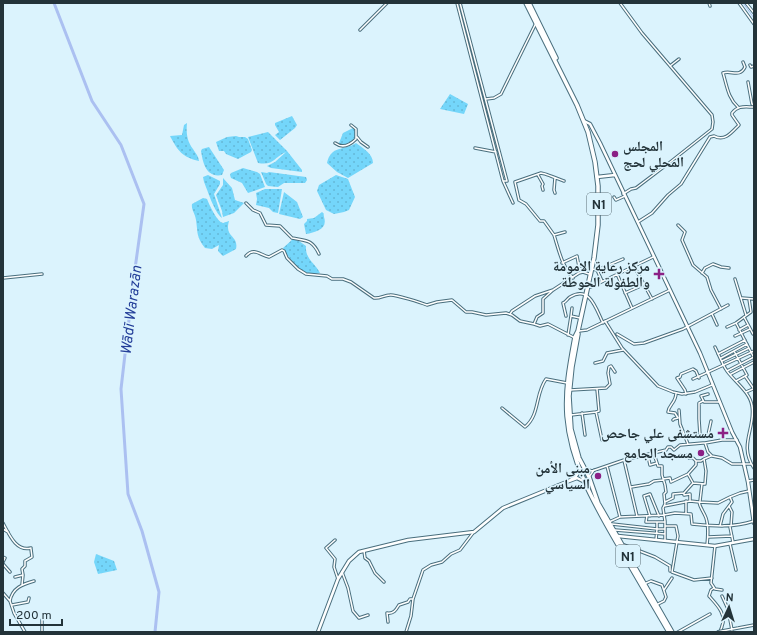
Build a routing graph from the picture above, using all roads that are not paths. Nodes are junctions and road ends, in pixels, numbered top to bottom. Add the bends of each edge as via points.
1 (387, 3) edge
2 (456, 3) edge
3 (460, 3) edge
4 (526, 3) edge
5 (529, 3) edge
6 (620, 3) edge
7 (709, 3) edge
8 (739, 3) edge
9 (746, 3) edge
10 (710, 6) dead end
11 (754, 13) edge
12 (536, 23) junction
13 (754, 24) edge
14 (360, 30) dead end
15 (679, 59) dead end
16 (743, 62) dead end
17 (750, 65) dead end
18 (670, 66) junction
19 (754, 66) edge
20 (566, 81) junction
21 (748, 82) dead end
22 (486, 99) junction
23 (754, 106) edge
24 (738, 107) junction
25 (584, 121) junction
26 (351, 125) dead end
27 (357, 137) junction
28 (335, 143) dead end
29 (368, 147) dead end
30 (475, 148) dead end
31 (496, 152) junction
32 (538, 175) junction
33 (615, 175) junction
34 (597, 177) junction
35 (555, 178) junction
36 (503, 181) junction
37 (564, 181) dead end
38 (543, 190) dead end
39 (555, 193) dead end
40 (624, 195) junction
41 (614, 197) dead end
42 (616, 200) junction
43 (246, 203) dead end
44 (513, 203) dead end
45 (616, 204) dead end
46 (637, 222) junction
47 (678, 224) dead end
48 (565, 232) dead end
49 (554, 235) junction
50 (319, 254) dead end
51 (246, 256) dead end
52 (653, 257) junction
53 (623, 258) dead end
54 (562, 263) junction
55 (634, 266) junction
56 (729, 268) dead end
57 (591, 269) junction
58 (597, 270) junction
59 (583, 272) junction
60 (702, 273) junction
61 (42, 274) dead end
62 (590, 274) junction
63 (617, 274) junction
64 (3, 278) edge
65 (573, 278) junction
66 (735, 279) dead end
67 (602, 281) junction
68 (644, 284) junction
69 (587, 286) junction
70 (553, 290) junction
71 (670, 290) junction
72 (625, 293) junction
73 (586, 294) junction
74 (742, 298) junction
75 (652, 299) junction
76 (749, 299) junction
77 (754, 299) edge
78 (728, 305) dead end
79 (572, 308) dead end
80 (632, 308) junction
81 (721, 309) junction
82 (510, 314) junction
83 (712, 314) junction
84 (746, 315) junction
85 (566, 316) dead end
86 (571, 316) junction
87 (744, 317) junction
88 (580, 318) junction
89 (605, 321) junction
90 (602, 323) junction
91 (736, 323) junction
92 (534, 324) junction
93 (717, 325) dead end
94 (748, 325) junction
95 (727, 327) dead end
96 (686, 328) junction
97 (750, 329) junction
98 (739, 330) junction
99 (578, 331) junction
100 (741, 333) junction
101 (754, 333) edge
102 (617, 334) dead end
103 (568, 336) junction
104 (734, 336) dead end
105 (575, 338) junction
106 (745, 340) junction
107 (747, 344) junction
108 (715, 347) dead end
109 (749, 348) junction
110 (623, 349) junction
111 (734, 351) junction
112 (754, 351) edge
113 (751, 352) junction
114 (718, 354) junction
115 (736, 354) junction
116 (754, 357) edge
117 (720, 358) junction
118 (738, 359) junction
119 (722, 361) junction
120 (754, 362) edge
121 (595, 363) dead end
122 (740, 364) junction
123 (724, 366) junction
124 (742, 367) junction
125 (727, 371) junction
126 (614, 372) dead end
127 (708, 374) junction
128 (730, 375) junction
129 (745, 376) junction
130 (699, 378) junction
131 (693, 379) dead end
132 (735, 381) junction
133 (567, 383) junction
134 (712, 385) junction
135 (597, 389) junction
136 (754, 389) edge
137 (570, 390) junction
138 (746, 392) junction
139 (676, 393) junction
140 (686, 394) junction
141 (708, 394) dead end
142 (703, 401) junction
143 (720, 402) junction
144 (502, 408) dead end
145 (679, 410) dead end
146 (754, 411) edge
147 (596, 412) junction
148 (582, 413) junction
149 (570, 415) junction
150 (679, 418) junction
151 (673, 420) dead end
152 (711, 421) dead end
153 (585, 435) dead end
154 (602, 440) dead end
155 (737, 440) junction
156 (705, 443) junction
157 (688, 444) junction
158 (654, 454) junction
159 (681, 455) dead end
160 (647, 456) junction
161 (712, 456) junction
162 (704, 459) junction
163 (624, 460) junction
164 (696, 461) junction
165 (657, 463) junction
166 (751, 464) junction
167 (745, 465) junction
168 (607, 466) junction
169 (585, 468) junction
170 (598, 468) junction
171 (754, 468) edge
172 (579, 471) junction
173 (688, 474) junction
174 (589, 478) junction
175 (663, 479) junction
176 (754, 480) edge
177 (569, 481) junction
178 (583, 481) junction
179 (748, 482) junction
180 (693, 483) junction
181 (702, 484) junction
182 (631, 487) junction
183 (749, 491) junction
184 (684, 493) junction
185 (730, 498) junction
186 (686, 501) junction
187 (690, 501) junction
188 (753, 501) edge
189 (665, 502) junction
190 (700, 502) junction
191 (664, 506) junction
192 (729, 506) junction
193 (753, 507) edge
194 (686, 514) junction
195 (664, 515) junction
196 (638, 516) junction
197 (647, 516) junction
198 (650, 516) junction
199 (659, 516) junction
200 (620, 517) junction
201 (657, 522) junction
202 (665, 522) junction
203 (754, 522) edge
204 (3, 523) edge
205 (610, 523) junction
206 (665, 526) junction
207 (708, 526) junction
208 (731, 526) junction
209 (720, 527) junction
210 (3, 529) edge
211 (656, 529) junction
212 (665, 529) junction
213 (613, 530) junction
214 (8, 532) junction
215 (474, 532) junction
216 (656, 533) junction
217 (665, 534) junction
218 (617, 536) junction
219 (732, 536) junction
220 (708, 537) junction
221 (754, 539) edge
222 (335, 540) dead end
223 (656, 540) junction
224 (665, 541) junction
225 (677, 542) junction
226 (733, 543) junction
227 (622, 544) junction
228 (729, 544) junction
229 (707, 545) junction
230 (715, 546) junction
231 (364, 551) junction
232 (3, 557) edge
233 (3, 563) edge
234 (736, 570) dead end
235 (670, 571) dead end
236 (10, 572) dead end
237 (342, 572) junction
238 (23, 575) junction
239 (15, 577) dead end
240 (672, 578) dead end
241 (712, 578) junction
242 (338, 579) junction
243 (34, 582) dead end
244 (384, 582) dead end
245 (644, 584) junction
246 (22, 585) junction
247 (714, 588) junction
248 (664, 590) junction
249 (722, 590) dead end
250 (3, 592) edge
251 (722, 596) dead end
252 (28, 598) dead end
253 (412, 599) junction
254 (10, 601) junction
255 (656, 604) junction
256 (12, 605) junction
257 (368, 614) dead end
258 (710, 614) dead end
259 (42, 620) dead end
260 (388, 622) dead end
261 (754, 626) edge
262 (732, 630) junction
263 (25, 632) edge
264 (42, 632) edge
265 (318, 632) edge
266 (406, 632) edge
267 (670, 632) edge
268 (678, 632) edge
269 (719, 632) edge

1 - 14 street
2 - 31 street
3 - 22 street
4 - 12 highway, N1
5 - 20 highway, N1
6 - 18 street
7 - 10 street
8 - 13 street
9 - 11 street
12 - 20 highway, N1
12 - 22 street via 501,94
15 - 18 street
16 - 24 street via 745,67 740,73 723,73 730,96
17 - 19 street
18 - 40 street via 712,115 712,129 670,164
20 - 25 highway, N1
21 - 23 street
22 - 36 street via 507,181
23 - 24 street
24 - 46 street via 732,113 739,125 724,137 710,137 681,184 652,213
25 - 33 street via 590,124
25 - 34 highway, N1 via 593,148
26 - 27 street via 356,129
27 - 28 street via 347,146 338,146
27 - 29 street
30 - 31 street
31 - 36 street
32 - 35 street via 545,174
32 - 38 street
32 - 49 street via 514,182 519,200 526,204 540,222 544,221
33 - 34 street
33 - 40 street
34 - 57 highway, N1 via 598,225
35 - 37 street
35 - 39 street
36 - 44 street
40 - 42 street
40 - 46 street
41 - 42 street
42 - 45 street
43 - 50 street via 260,213 266,225 280,226 292,238 311,242
46 - 52 street
47 - 60 street via 685,232 682,240 693,265
48 - 49 street
49 - 54 street
51 - 82 street via 255,251 269,257 282,250 298,269 306,274 351,282 374,298 392,294 427,305 452,300 466,312 483,315
52 - 55 street
52 - 71 street
53 - 58 street
54 - 59 street via 577,256 579,268
54 - 65 street
55 - 63 street
55 - 68 street
56 - 60 street via 713,264
57 - 58 street
57 - 62 highway, N1
58 - 67 street
59 - 62 street
59 - 65 street
60 - 81 street via 707,276
61 - 64 street
62 - 69 highway, N1
63 - 67 street
63 - 72 street
65 - 70 street
66 - 74 street
67 - 69 street via 591,287
68 - 72 street
68 - 75 street
69 - 73 highway, N1
70 - 82 street via 535,296
70 - 92 street via 543,299 543,313 537,317
71 - 75 street
71 - 96 street
72 - 80 street
73 - 85 street via 570,297 563,303
73 - 88 highway, N1
73 - 90 street
74 - 76 street
74 - 84 street
75 - 80 street
76 - 77 street
76 - 84 street via 751,312
78 - 81 street
79 - 86 street
80 - 89 street
81 - 83 street
82 - 92 street via 517,320
83 - 93 street
83 - 96 street
84 - 87 street
86 - 88 street
86 - 103 street
87 - 91 street
87 - 94 street
88 - 99 highway, N1
89 - 90 street
89 - 110 street
90 - 99 street
91 - 95 street
91 - 98 street
92 - 103 street via 548,324
94 - 97 street
94 - 98 street
96 - 102 street via 638,344
96 - 127 street
97 - 100 street
97 - 101 street via 752,334
98 - 100 street
99 - 105 highway, N1
99 - 137 highway, N1
100 - 104 street
100 - 106 street
103 - 105 street
105 - 133 highway, N1
106 - 107 street
106 - 114 street
107 - 109 street
107 - 111 street
108 - 114 street
109 - 113 street
109 - 115 street
110 - 121 street via 607,353 603,361
110 - 139 street via 658,386
111 - 115 street
111 - 117 street
112 - 113 street
113 - 116 street
113 - 118 street
114 - 117 street
115 - 118 street
115 - 119 street
116 - 122 street
117 - 119 street
118 - 122 street
118 - 123 street
119 - 123 street
120 - 124 street
122 - 124 street
122 - 125 street
123 - 125 street
123 - 127 street
124 - 128 street
124 - 129 street via 747,375
125 - 128 street
126 - 135 street via 609,366 610,384 606,388
127 - 130 street
127 - 134 street
128 - 132 street
129 - 132 street
129 - 136 street
130 - 131 street
130 - 140 street via 694,369 677,378
132 - 138 street
133 - 144 street via 546,379 542,384 536,411 525,427
133 - 172 highway, N1 via 569,429
134 - 140 street
134 - 143 street
135 - 137 street
135 - 147 street via 599,411
136 - 138 street
137 - 149 highway, N1
138 - 146 street
139 - 140 street
139 - 150 street via 676,399 668,412 676,413
141 - 142 street via 701,396
142 - 143 street
142 - 152 street via 699,403 700,435 708,435
143 - 155 street
145 - 150 street
146 - 166 street via 747,446
147 - 148 street
147 - 154 street
148 - 149 street
148 - 153 street
149 - 169 highway, N1 via 573,438
150 - 151 street
150 - 157 street
155 - 156 street
155 - 167 street
156 - 157 street
156 - 161 street
157 - 158 street via 680,445 674,450 668,447
158 - 160 street
158 - 165 street
159 - 164 street
160 - 163 street
160 - 165 street via 650,465
161 - 162 street
161 - 167 street via 732,464
162 - 164 street
162 - 181 street via 706,476 705,484
163 - 168 street
163 - 182 street
164 - 173 street via 696,465
165 - 175 street via 658,466 662,466
166 - 167 street
166 - 171 street
167 - 179 street
168 - 170 street
168 - 200 street
169 - 170 street via 592,471
169 - 172 highway via 581,467
169 - 174 highway, N1
170 - 174 street
172 - 177 street
172 - 178 highway, N1
173 - 175 street via 671,482 670,478
173 - 180 street
174 - 178 highway via 587,482
174 - 205 highway, N1 / N1 via 598,504
175 - 182 street
175 - 189 street via 666,485
176 - 179 street
177 - 178 street via 577,478
177 - 215 street via 503,508
178 - 267 highway, N1
179 - 183 street
180 - 181 street
180 - 184 street
181 - 190 street
182 - 196 street
183 - 185 street
183 - 188 street
184 - 187 street via 690,494
184 - 189 street via 673,494 673,498
185 - 190 street via 718,503
185 - 192 street via 732,502
186 - 187 street
186 - 191 street
186 - 194 street
187 - 190 street
188 - 193 street
189 - 191 street
190 - 207 street
191 - 195 street
192 - 208 street via 732,512
192 - 209 street
193 - 203 street
194 - 195 street
194 - 207 street via 692,513 692,524
195 - 199 street
195 - 202 street
196 - 197 street
196 - 200 street
197 - 198 street
197 - 201 street via 646,522
198 - 199 street
198 - 199 street via 644,496 650,494
200 - 205 street
201 - 202 street
201 - 211 street
202 - 206 street
203 - 208 street
204 - 214 street
205 - 211 street
205 - 213 highway, N1 / N1
206 - 212 street
206 - 225 street via 676,526
207 - 209 street
207 - 220 street
208 - 209 street
208 - 219 street
210 - 214 street
211 - 212 street
211 - 216 street
212 - 217 street
213 - 216 street
213 - 218 highway, N1 / N1
214 - 238 street via 20,548 31,548 32,557 25,561
215 - 231 street via 408,540
215 - 253 street via 460,550 423,570
216 - 217 street
216 - 223 street
217 - 224 street
218 - 223 street
218 - 227 highway, N1 / N1
219 - 220 street
219 - 226 street
220 - 229 street
221 - 226 street
222 - 242 street via 326,548 335,559 334,566
223 - 224 street
224 - 225 street
225 - 229 street
225 - 241 street via 672,572 694,580
226 - 228 street
227 - 235 street via 663,562 670,566
227 - 245 highway, N1 / N1
228 - 230 street
228 - 234 street
229 - 230 street
230 - 241 street
231 - 237 street via 354,556
231 - 244 street via 375,573
232 - 233 street
233 - 236 street
237 - 242 street
237 - 257 street via 353,610 359,618
238 - 239 street
238 - 246 street
240 - 248 street
241 - 247 street via 711,584
242 - 265 street
243 - 246 street
245 - 248 street via 651,581 662,584
245 - 255 highway, N1 / N1
246 - 254 street via 11,596
247 - 249 street
247 - 269 street via 709,596 722,612 723,624
248 - 255 street via 664,602
250 - 254 street
251 - 262 street via 728,609
252 - 256 street via 28,602
253 - 260 street via 400,605 393,613 387,613
253 - 266 street
254 - 256 street
255 - 267 highway, N1 / N1
256 - 263 street
258 - 268 street
259 - 264 street
261 - 262 street
262 - 269 street

